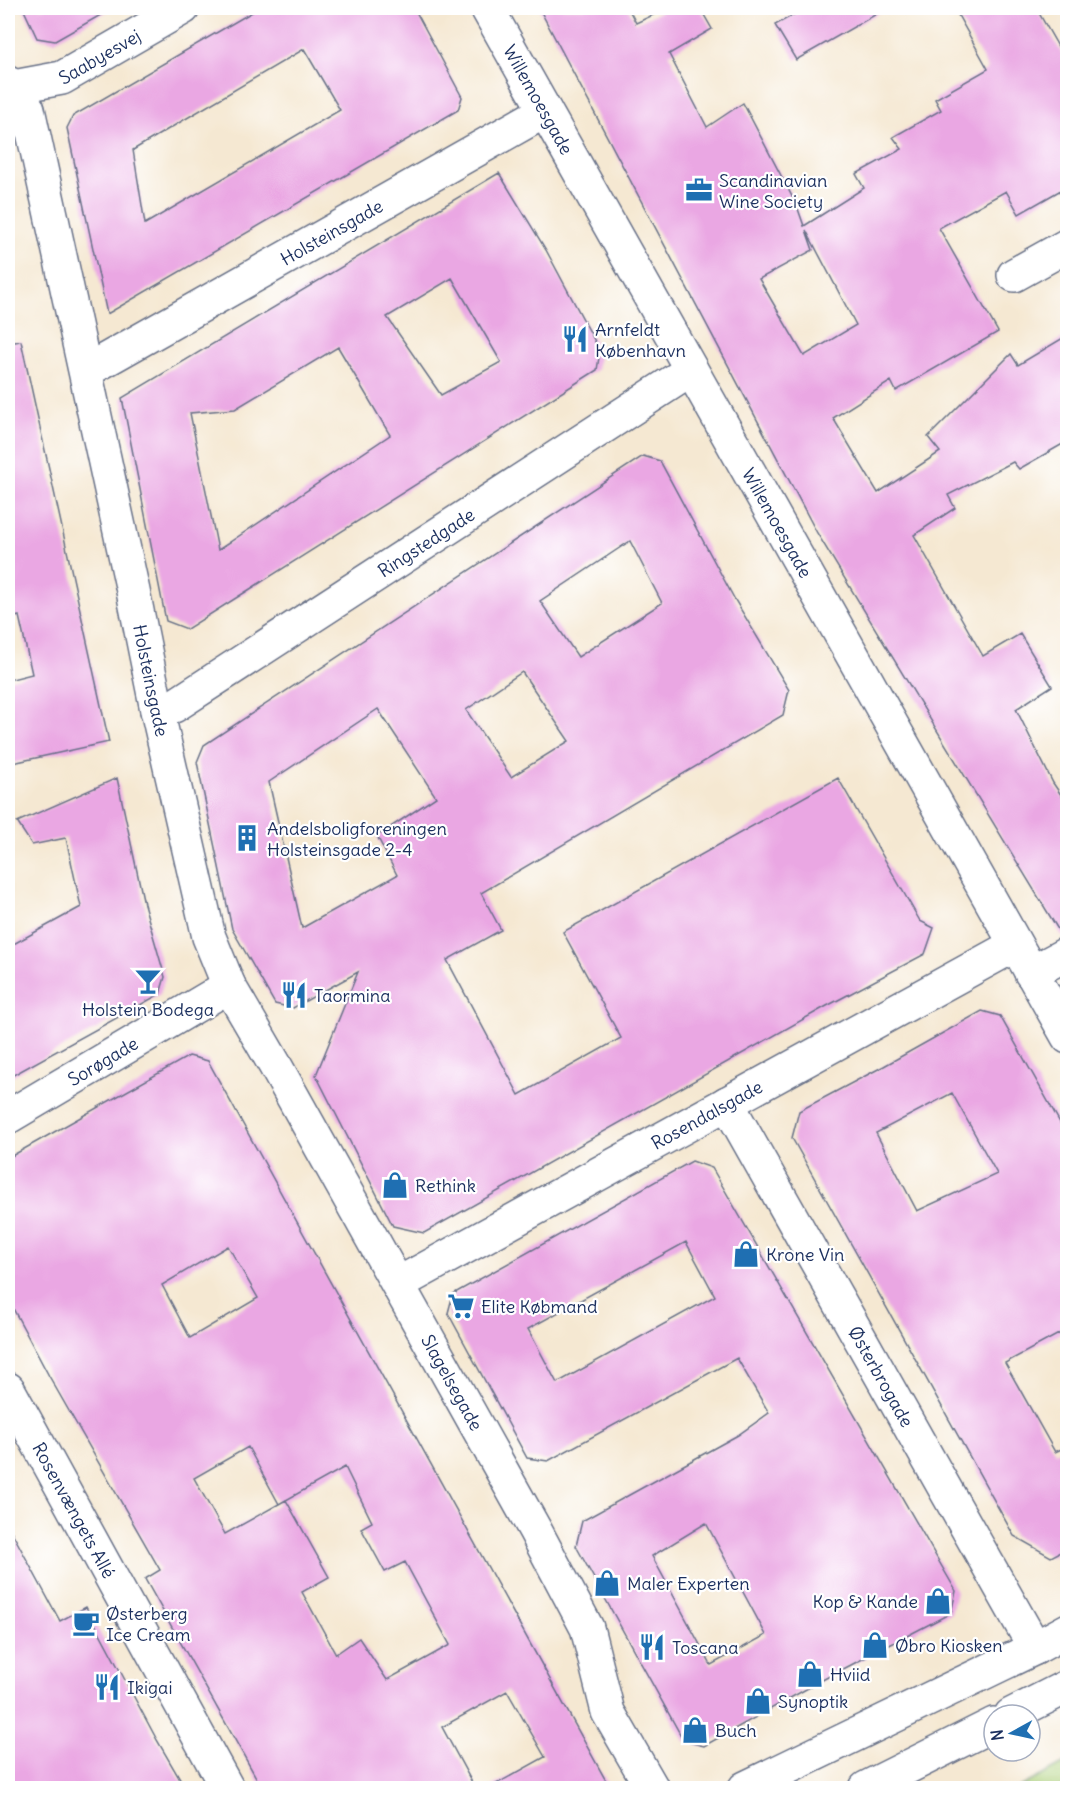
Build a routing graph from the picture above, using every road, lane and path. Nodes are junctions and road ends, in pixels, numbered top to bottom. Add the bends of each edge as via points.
1 (183, 8) edge
2 (487, 8) edge
3 (8, 86) edge
4 (545, 111) junction
5 (1068, 244) edge
6 (1014, 275) dead end
7 (691, 370) junction
8 (86, 371) junction
9 (158, 710) junction
10 (1015, 945) junction
11 (1068, 953) edge
12 (1031, 973) junction
13 (229, 986) junction
14 (1068, 1037) edge
15 (727, 1103) junction
16 (8, 1117) edge
17 (398, 1284) junction
18 (8, 1389) edge
19 (1068, 1630) edge
20 (1035, 1648) junction
21 (1068, 1686) edge
22 (1035, 1703) edge
23 (982, 1730) edge
24 (227, 1788) edge
25 (652, 1788) edge
26 (745, 1788) edge
27 (866, 1788) edge

1 - 3 street, Saabyesvej via 62,78
2 - 4 street, Willemoesgade
3 - 8 street, Holsteinsgade via 28,109
4 - 7 street, Willemoesgade
4 - 8 street, Holsteinsgade
5 - 6 street
7 - 9 street, Ringstedgade via 174,706
7 - 10 street, Willemoesgade
8 - 9 street, Holsteinsgade
9 - 13 street, Holsteinsgade via 209,937
10 - 12 street, Willemoesgade
10 - 15 street, Rosendalsgade
11 - 12 street
12 - 14 street, Willemoesgade
13 - 16 street, Sorøgade
13 - 17 street, Slagelsegade
15 - 17 street, Rosendalsgade
15 - 20 street, Østerbrogade
17 - 25 street, Slagelsegade via 587,1628 608,1712
18 - 24 street, Rosenvængets Allé
19 - 20 street
20 - 26 street
21 - 22 street
23 - 27 street

